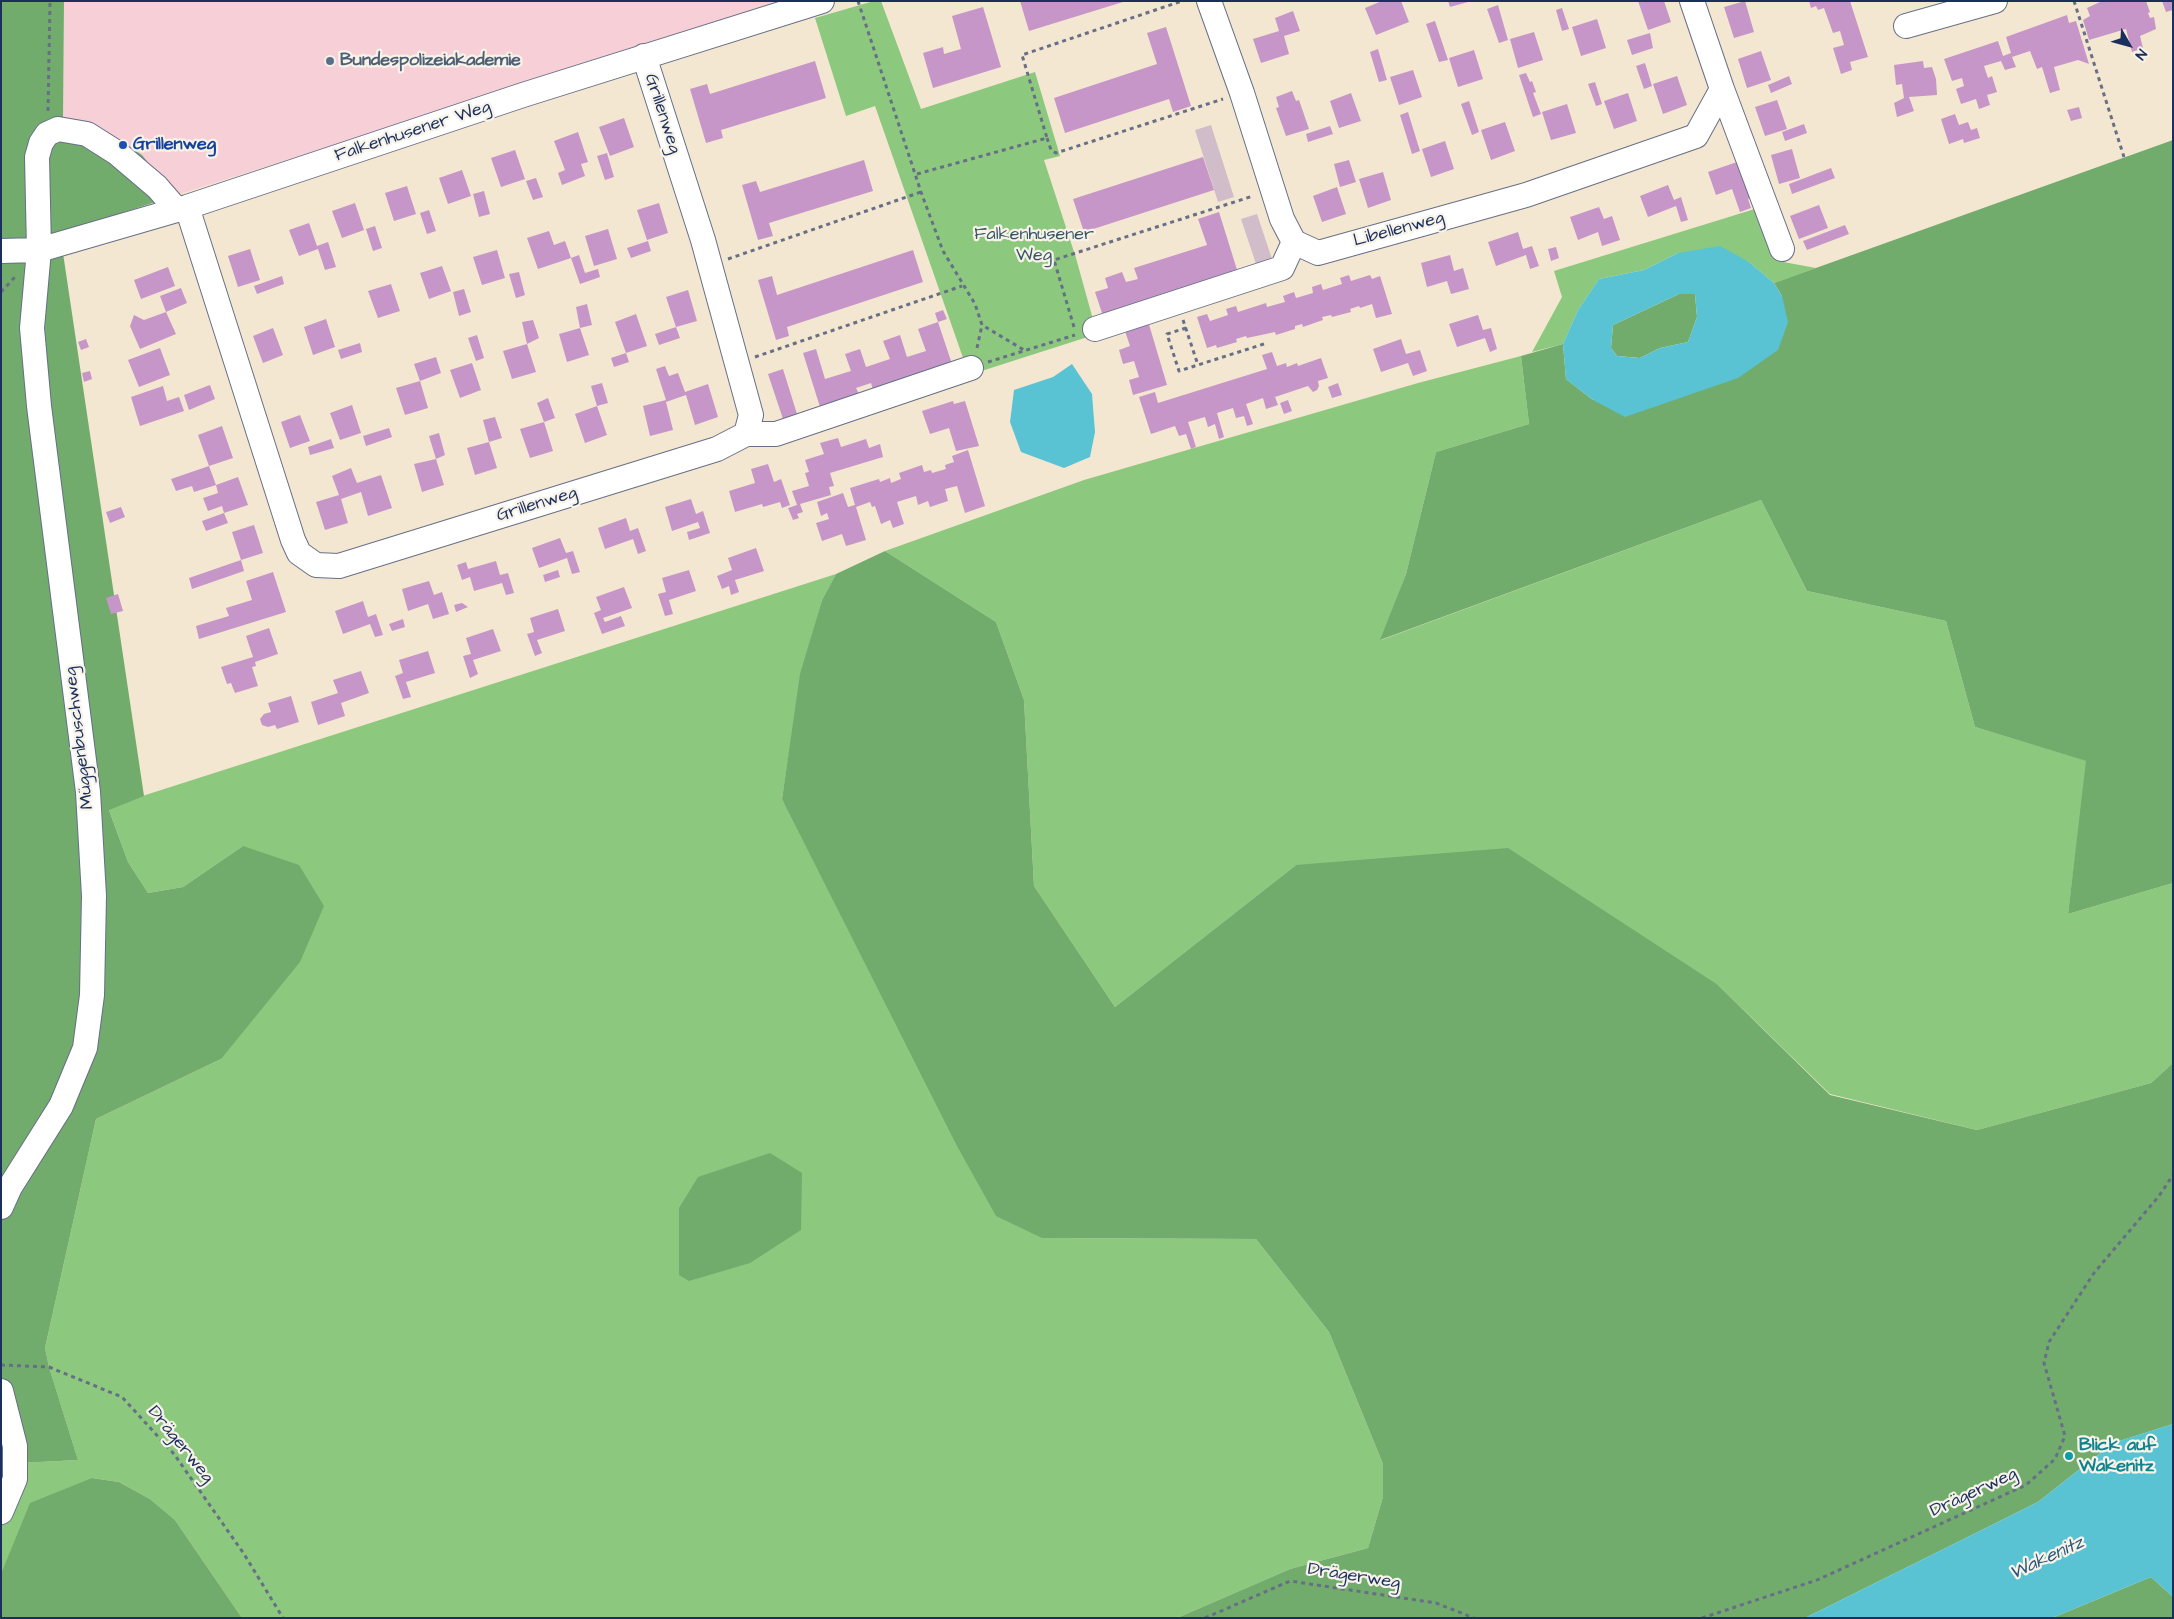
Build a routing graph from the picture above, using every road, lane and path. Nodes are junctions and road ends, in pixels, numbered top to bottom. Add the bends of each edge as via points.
1 (50, 1) edge
2 (822, 1) edge
3 (858, 1) edge
4 (1182, 1) edge
5 (1209, 1) edge
6 (1692, 1) edge
7 (1995, 1) edge
8 (2074, 1) edge
9 (1906, 26) dead end
10 (644, 56) junction
11 (1722, 89) junction
12 (1242, 92) junction
13 (53, 132) junction
14 (1047, 138) junction
15 (2124, 158) dead end
16 (917, 174) junction
17 (1272, 190) junction
18 (921, 192) junction
19 (182, 208) junction
20 (1294, 242) junction
21 (1782, 249) dead end
22 (39, 250) junction
23 (1, 251) edge
24 (710, 265) junction
25 (962, 286) junction
26 (1176, 301) junction
27 (1186, 328) junction
28 (1095, 329) dead end
29 (1267, 343) dead end
30 (1024, 350) junction
31 (737, 363) junction
32 (1198, 365) junction
33 (971, 368) joint
34 (746, 434) junction
35 (2173, 1175) edge
36 (1, 1207) edge
37 (1, 1365) edge
38 (1, 1391) edge
39 (1, 1512) edge
40 (283, 1618) edge
41 (1205, 1618) edge
42 (1474, 1618) edge
43 (1702, 1618) edge

1 - 13 path
2 - 10 street, Falkenhusener Weg
3 - 16 path
4 - 14 path via 1022,55
5 - 12 street
6 - 11 street
7 - 9 street
8 - 15 path
10 - 19 street, Falkenhusener Weg
10 - 24 street, Grillenweg
11 - 20 street, Libellenweg via 1696,136 1526,195 1318,253
11 - 21 street
12 - 14 path via 1056,153 1051,150
12 - 17 street
13 - 19 street via 87,134 117,153
13 - 22 street, Müggenbuschweg via 41,143 37,157
14 - 16 path
16 - 18 path
17 - 20 street
17 - 30 path via 1054,260 1077,334
18 - 24 path
18 - 25 path via 943,251
19 - 22 street, Falkenhusener Weg
19 - 34 street, Grillenweg via 293,540 299,553 316,565 339,566 364,559 717,449
20 - 26 street via 1282,268
22 - 23 street, Falkenhusener Weg
22 - 36 street, Müggenbuschweg via 32,328 38,406 88,792 94,896 92,995 85,1048 61,1106
24 - 31 street, Grillenweg
25 - 30 path via 975,304 982,325
25 - 31 path
26 - 27 path
26 - 28 street
27 - 32 path
27 - 32 path via 1167,334 1170,344 1179,371
29 - 32 path
30 - 33 path
31 - 34 street, Grillenweg via 752,415
33 - 34 street via 776,434
35 - 43 path, Drägerweg via 2094,1273 2049,1342 2044,1363 2065,1436 2055,1459 2026,1485 1817,1580
37 - 40 path, Drägerweg via 49,1367 122,1396 174,1454 244,1554
38 - 39 street via 15,1446 15,1479
41 - 42 path, Drägerweg via 1290,1581 1436,1603

